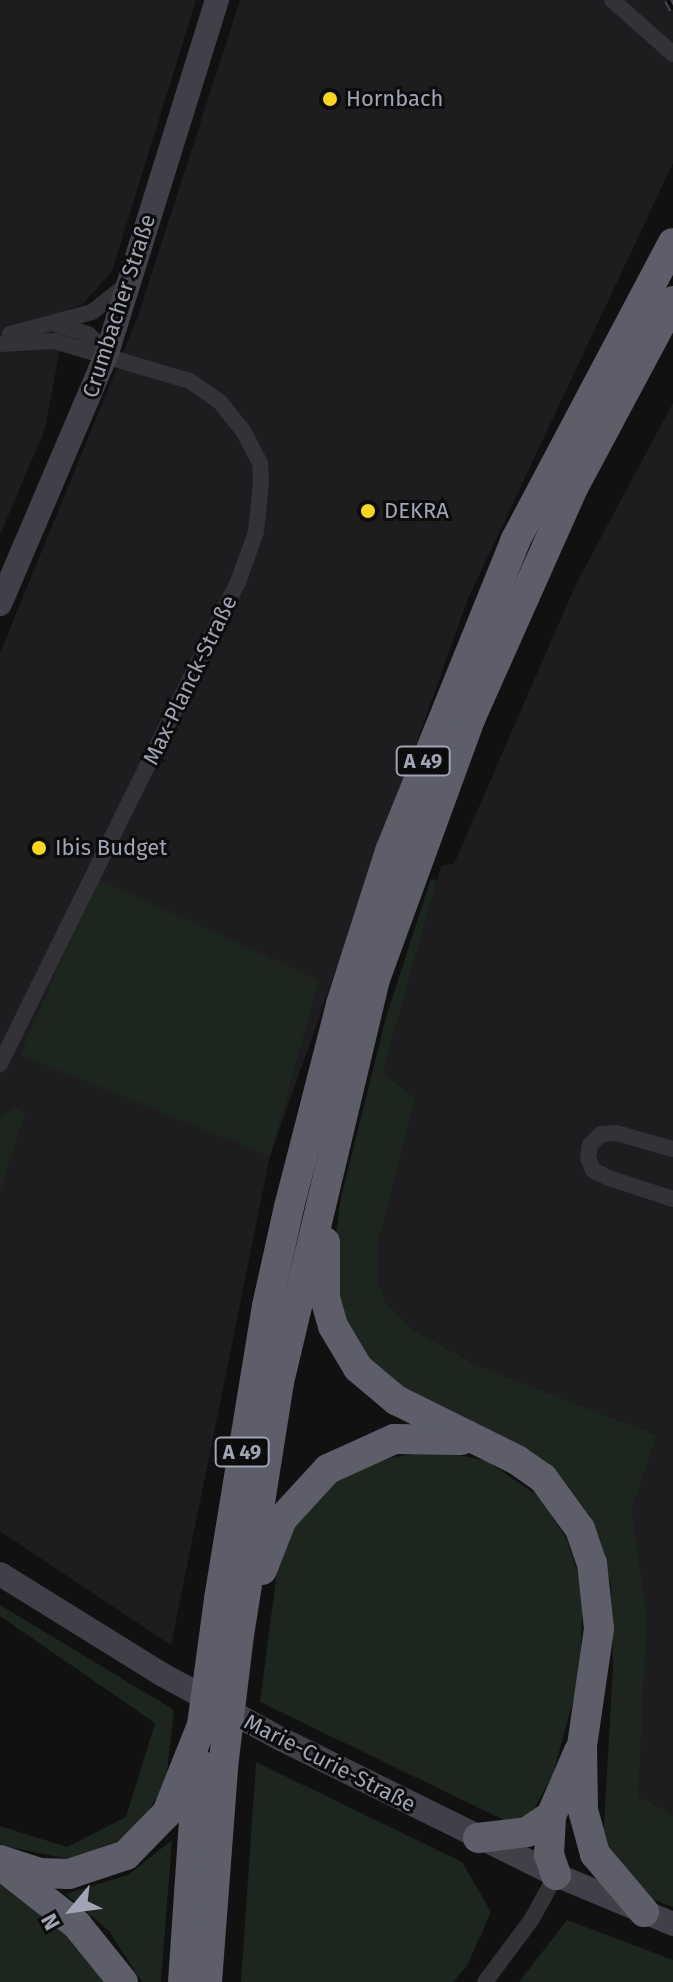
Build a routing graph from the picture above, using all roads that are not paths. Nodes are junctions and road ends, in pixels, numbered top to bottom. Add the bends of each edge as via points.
1 (217, 0) edge
2 (612, 0) edge
3 (673, 54) edge
4 (673, 243) edge
5 (128, 284) junction
6 (673, 301) edge
7 (55, 325) junction
8 (0, 341) edge
9 (107, 353) junction
10 (0, 604) edge
11 (0, 1064) edge
12 (344, 1092) junction
13 (673, 1149) edge
14 (673, 1199) edge
15 (491, 1446) junction
16 (0, 1574) edge
17 (237, 1616) junction
18 (582, 1746) junction
19 (205, 1749) junction
20 (583, 1810) junction
21 (551, 1816) junction
22 (478, 1838) junction
23 (0, 1862) edge
24 (556, 1875) junction
25 (644, 1912) junction
26 (673, 1924) edge
27 (123, 1982) edge
28 (183, 1982) edge
29 (207, 1982) edge
30 (485, 1982) edge

1 - 5 main road, Crumbacher Straße
2 - 3 street
4 - 17 highway, A 49 via 515,541 390,851 341,1004 267,1306
5 - 7 street via 97,309
5 - 9 main road, Crumbacher Straße
6 - 12 highway, A 49 via 573,488 471,717 375,979
7 - 8 street
7 - 9 street via 88,334
8 - 9 street via 54,341
9 - 10 main road, Crumbacher Straße
9 - 11 street, Max-Planck-Straße via 190,381 219,401 260,463 261,504 238,582
12 - 15 highway via 321,1277 333,1326 346,1353 375,1384
12 - 17 highway, A 49 via 279,1382
13 - 14 street via 616,1133 601,1134 590,1145 588,1158 593,1170 609,1178
15 - 17 highway via 431,1437 394,1439 328,1469 282,1519
15 - 18 highway via 543,1478 558,1495 580,1529 592,1563 599,1629
16 - 22 main road, Marie-Curie-Straße via 163,1675
17 - 19 highway, A 49, bridge
17 - 19 highway, A 49, bridge
18 - 20 highway
18 - 21 highway
19 - 23 highway via 167,1813 126,1855 69,1874
19 - 28 highway, A 49
19 - 29 highway, A 49
20 - 24 highway
20 - 25 highway via 595,1854
21 - 22 highway via 527,1832
21 - 24 highway via 549,1855
22 - 24 main road, Marie-Curie-Straße
23 - 27 highway via 77,1925
24 - 25 main road, Marie-Curie-Straße
24 - 30 street via 532,1919
25 - 26 main road, Marie-Curie-Straße

